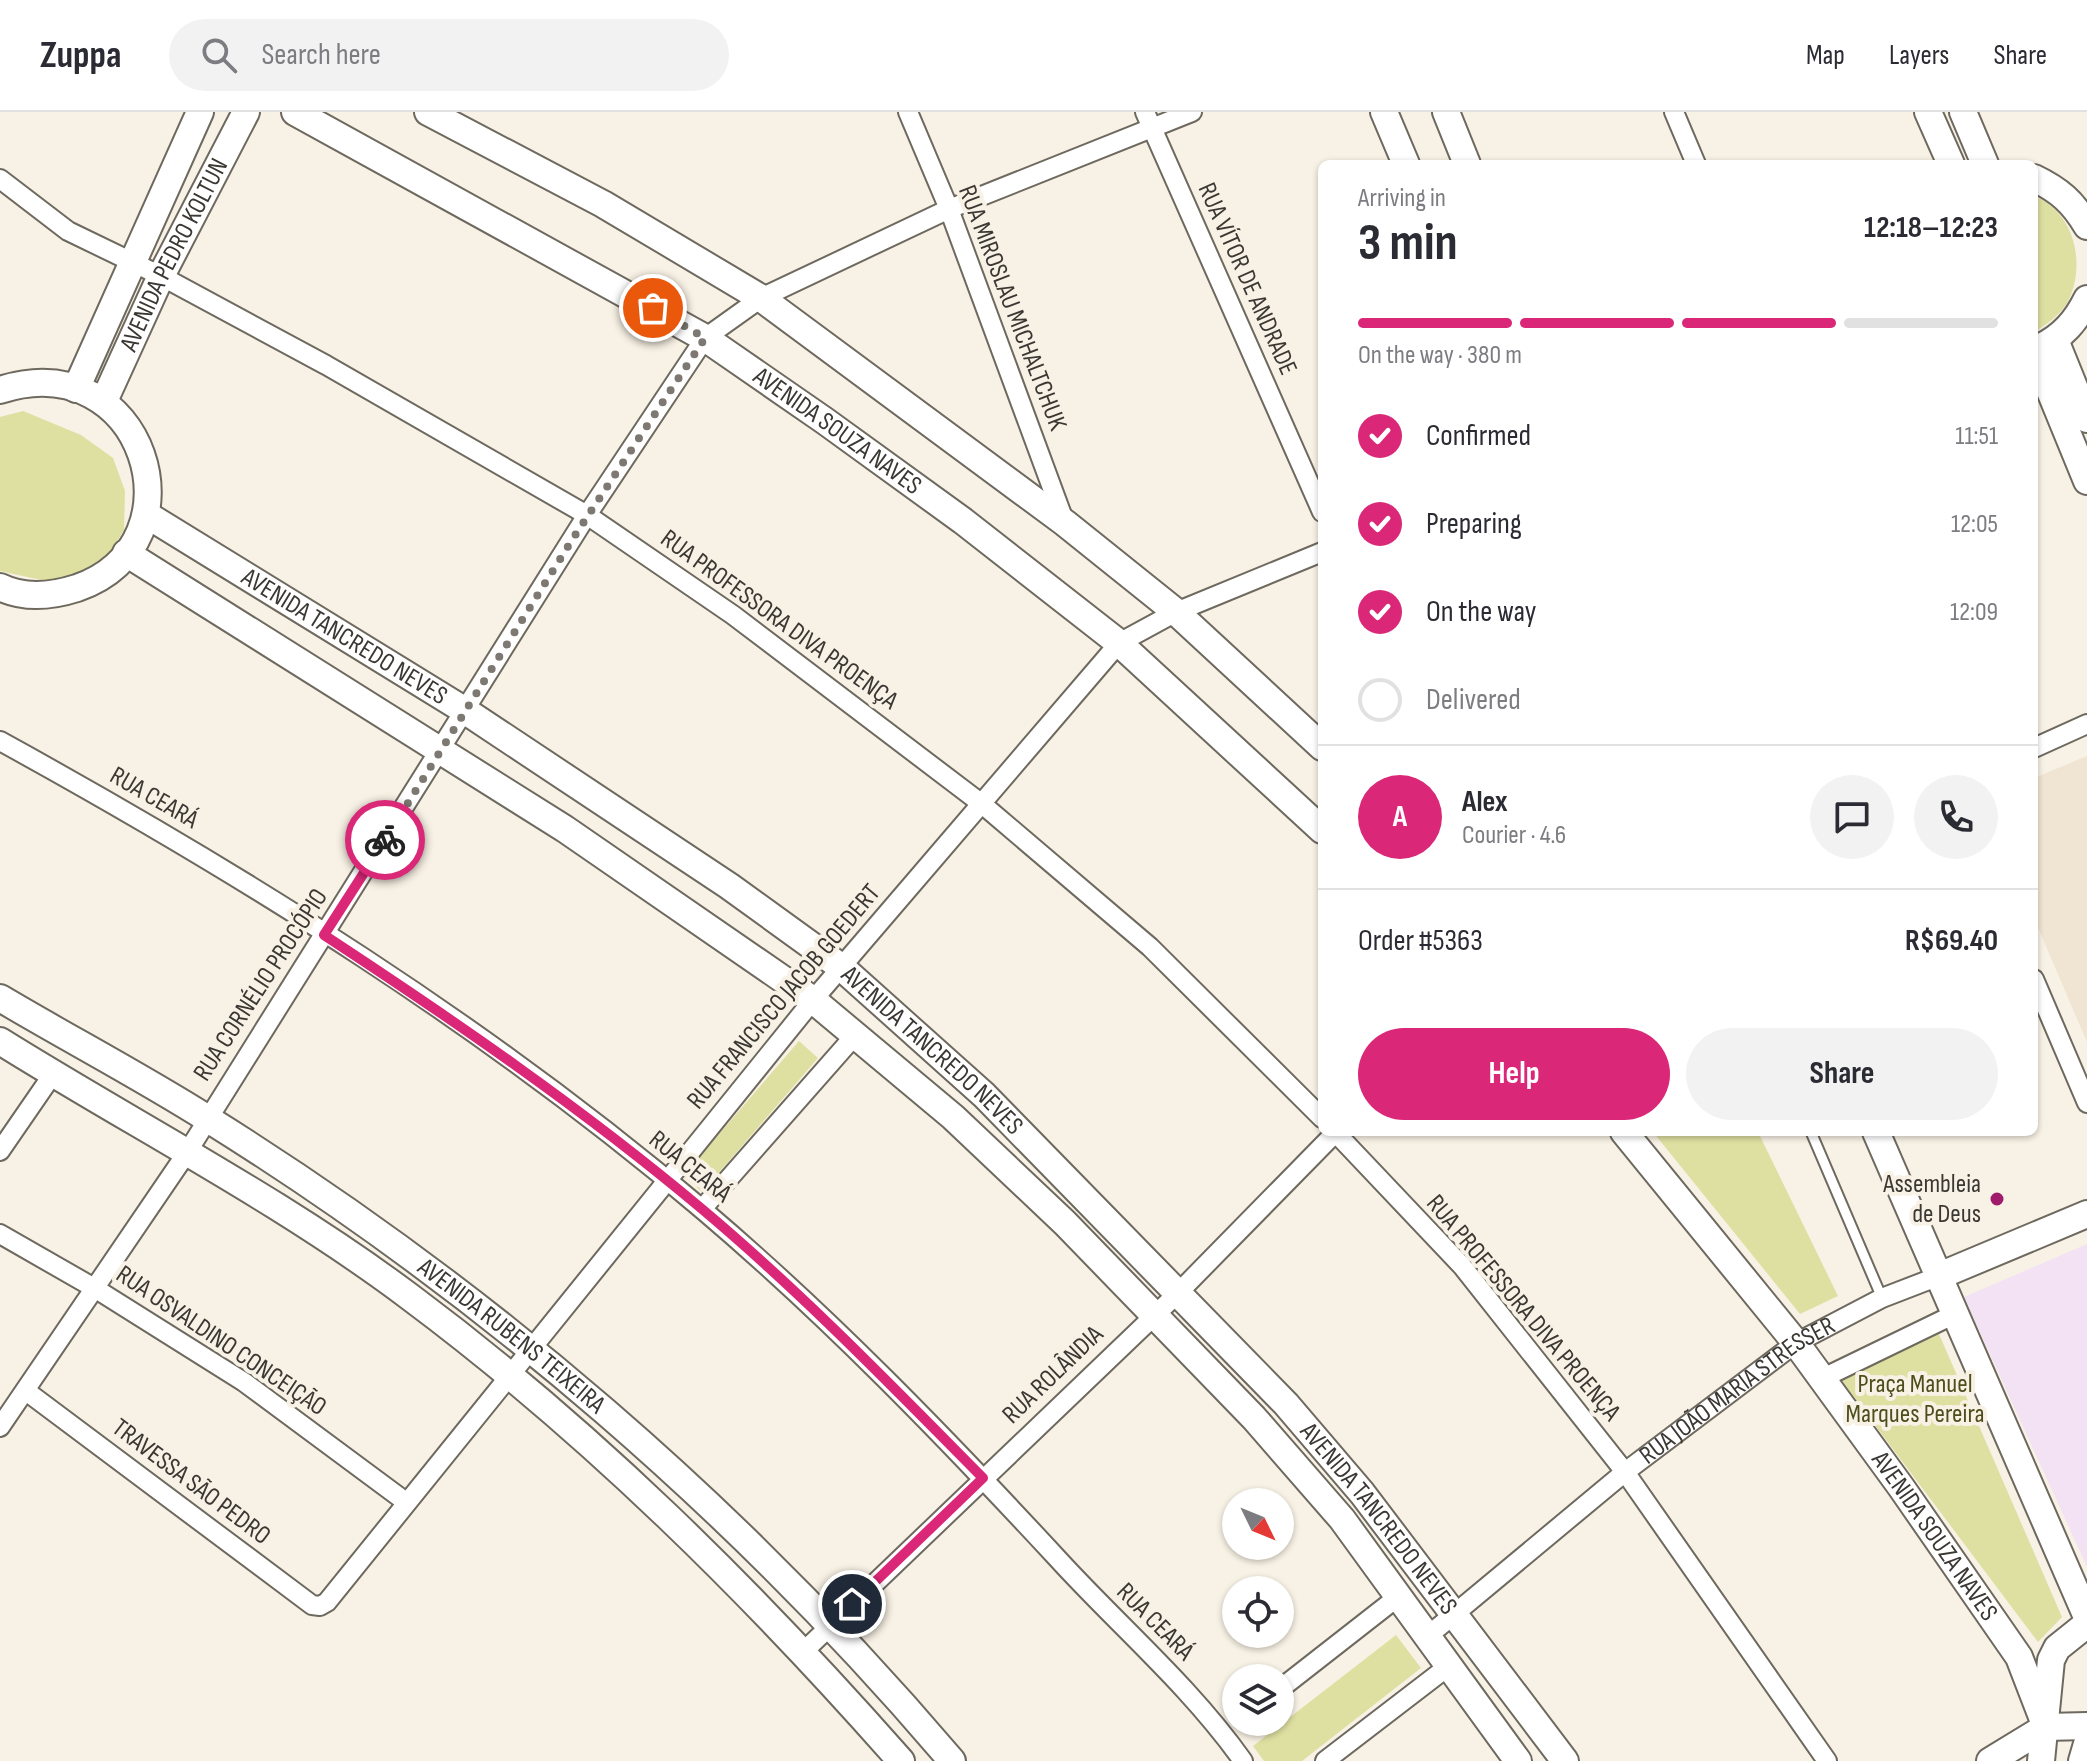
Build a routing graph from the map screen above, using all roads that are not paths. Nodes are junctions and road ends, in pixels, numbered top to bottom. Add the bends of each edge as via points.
1 (200, 112) edge
2 (246, 112) edge
3 (295, 112) edge
4 (428, 112) edge
5 (908, 112) edge
6 (1192, 112) edge
7 (1384, 112) edge
8 (1446, 112) edge
9 (1674, 112) edge
10 (1928, 112) edge
11 (1963, 112) edge
12 (1149, 121) edge
13 (1404, 160) edge
14 (1465, 160) edge
15 (1694, 160) edge
16 (1949, 160) edge
17 (1983, 160) edge
18 (0, 179) edge
19 (2038, 180) edge
20 (949, 209) junction
21 (2087, 226) edge
22 (133, 264) junction
23 (161, 276) junction
24 (761, 298) junction
25 (2087, 299) edge
26 (705, 338) junction
27 (2041, 347) edge
28 (76, 389) junction
29 (0, 390) edge
30 (104, 401) junction
31 (2087, 419) edge
32 (2087, 481) edge
33 (1318, 503) edge
34 (147, 515) junction
35 (587, 515) junction
36 (1065, 523) junction
37 (126, 553) junction
38 (1318, 554) edge
39 (4, 597) edge
40 (1176, 612) junction
41 (1119, 643) junction
42 (464, 710) junction
43 (2087, 724) edge
44 (0, 741) edge
45 (1318, 743) edge
46 (2038, 746) edge
47 (442, 751) junction
48 (982, 804) junction
49 (1318, 826) edge
50 (324, 935) junction
51 (841, 967) junction
52 (2038, 988) edge
53 (0, 998) edge
54 (813, 1000) junction
55 (857, 1033) junction
56 (0, 1041) edge
57 (53, 1074) junction
58 (2087, 1103) edge
59 (1318, 1114) edge
60 (207, 1118) junction
61 (1332, 1136) edge
62 (1340, 1136) edge
63 (1627, 1136) edge
64 (1813, 1136) edge
65 (1878, 1136) edge
66 (0, 1151) edge
67 (188, 1151) junction
68 (667, 1180) junction
69 (702, 1209) junction
70 (2087, 1214) edge
71 (0, 1234) edge
72 (1939, 1276) junction
73 (96, 1289) junction
74 (1178, 1293) junction
75 (1882, 1298) junction
76 (1155, 1314) junction
77 (1955, 1314) junction
78 (1796, 1343) junction
79 (532, 1349) junction
80 (512, 1376) junction
81 (1823, 1378) junction
82 (26, 1391) junction
83 (0, 1427) edge
84 (1625, 1472) junction
85 (983, 1478) junction
86 (406, 1502) junction
87 (1399, 1596) junction
88 (327, 1602) joint
89 (1455, 1616) junction
90 (2087, 1617) edge
91 (2087, 1624) edge
92 (830, 1625) junction
93 (1429, 1635) junction
94 (802, 1653) junction
95 (1450, 1665) junction
96 (1294, 1678) edge
97 (1222, 1720) edge
98 (2087, 1726) edge
99 (2046, 1727) junction
100 (1234, 1736) edge
101 (2087, 1744) edge
102 (901, 1761) edge
103 (952, 1761) edge
104 (1243, 1761) edge
105 (1325, 1761) edge
106 (1518, 1761) edge
107 (1565, 1761) edge
108 (1827, 1761) edge
109 (1990, 1761) edge
110 (2041, 1761) edge
111 (2082, 1761) edge

1 - 22 street, AVENIDA PEDRO KOLTUN
2 - 23 street, AVENIDA PEDRO KOLTUN
3 - 26 street, AVENIDA SOUZA NAVES
4 - 24 street via 603,204
5 - 20 street, RUA MIROSLAU MICHALTCHUK
6 - 12 street, RUA CORNÉLIO PROCÓPIO
7 - 13 street
8 - 14 street
9 - 15 street
10 - 16 street
11 - 17 street
12 - 20 street, RUA CORNÉLIO PROCÓPIO
12 - 33 street, RUA VÍTOR DE ANDRADE
18 - 22 street, RUA PROFESSORA DIVA PROENÇA via 68,231
19 - 21 street via 2065,197
20 - 24 street, RUA CORNÉLIO PROCÓPIO
20 - 36 street, RUA MIROSLAU MICHALTCHUK
22 - 23 street, RUA PROFESSORA DIVA PROENÇA
22 - 28 street, AVENIDA PEDRO KOLTUN
23 - 30 street, AVENIDA PEDRO KOLTUN
23 - 35 street, RUA PROFESSORA DIVA PROENÇA
24 - 26 street, RUA CORNÉLIO PROCÓPIO
24 - 36 street
25 - 27 street via 2077,319
26 - 35 street, RUA CORNÉLIO PROCÓPIO
26 - 41 street, AVENIDA SOUZA NAVES via 963,521
27 - 31 street
27 - 32 street
28 - 29 street via 28,381
28 - 30 street
30 - 34 street via 135,435 148,480
34 - 37 street
34 - 42 street, AVENIDA TANCREDO NEVES
35 - 42 street, RUA CORNÉLIO PROCÓPIO
35 - 48 street, RUA PROFESSORA DIVA PROENÇA via 733,615
36 - 40 street
37 - 39 street via 94,582 54,595
37 - 47 street, AVENIDA TANCREDO NEVES
38 - 40 street, RUA FRANCISCO JACOB GOEDERT
40 - 41 street, RUA FRANCISCO JACOB GOEDERT
40 - 45 street
41 - 48 street, RUA FRANCISCO JACOB GOEDERT
41 - 49 street, AVENIDA SOUZA NAVES
42 - 47 street, RUA CORNÉLIO PROCÓPIO
42 - 51 street, AVENIDA TANCREDO NEVES
43 - 46 street
44 - 50 street, RUA CEARÁ via 193,850
47 - 50 street, RUA CORNÉLIO PROCÓPIO
47 - 54 street, AVENIDA TANCREDO NEVES
48 - 51 street, RUA FRANCISCO JACOB GOEDERT
48 - 59 street, RUA PROFESSORA DIVA PROENÇA via 1150,947
50 - 60 street, RUA CORNÉLIO PROCÓPIO
50 - 68 street, RUA CEARÁ via 550,1089
51 - 54 street, RUA FRANCISCO JACOB GOEDERT
51 - 74 street, AVENIDA TANCREDO NEVES via 984,1095
52 - 58 street
53 - 60 street, AVENIDA RUBENS TEIXEIRA
54 - 55 street, AVENIDA TANCREDO NEVES
54 - 68 street, RUA FRANCISCO JACOB GOEDERT
55 - 69 street
55 - 76 street, AVENIDA TANCREDO NEVES via 953,1117
56 - 57 street, AVENIDA RUBENS TEIXEIRA
57 - 66 street
57 - 67 street, AVENIDA RUBENS TEIXEIRA
60 - 67 street, RUA CORNÉLIO PROCÓPIO
60 - 79 street, AVENIDA RUBENS TEIXEIRA via 441,1278
61 - 74 street, RUA ROLÂNDIA
62 - 84 street, RUA PROFESSORA DIVA PROENÇA via 1462,1266
63 - 78 street, AVENIDA SOUZA NAVES
64 - 75 lane
65 - 72 street
67 - 73 street, RUA CORNÉLIO PROCÓPIO
67 - 80 street, AVENIDA RUBENS TEIXEIRA via 409,1295
68 - 69 street, RUA CEARÁ
68 - 79 street, RUA FRANCISCO JACOB GOEDERT
69 - 85 street, RUA CEARÁ via 882,1375
70 - 72 street, RUA JOÃO MARIA STRESSER
71 - 73 street, RUA OSVALDINO CONCEIÇÃO
72 - 75 street, RUA JOÃO MARIA STRESSER
72 - 77 street
73 - 82 street, RUA CORNÉLIO PROCÓPIO
73 - 86 street, RUA OSVALDINO CONCEIÇÃO via 244,1382
74 - 76 street, RUA ROLÂNDIA
74 - 89 street, AVENIDA TANCREDO NEVES via 1286,1404
75 - 78 street, RUA JOÃO MARIA STRESSER
76 - 85 street, RUA ROLÂNDIA
76 - 87 street, AVENIDA TANCREDO NEVES via 1342,1519
77 - 81 street, RUA JOÃO MARIA STRESSER
77 - 90 street
78 - 81 street, AVENIDA SOUZA NAVES
78 - 84 street, RUA JOÃO MARIA STRESSER
79 - 80 street, RUA FRANCISCO JACOB GOEDERT
79 - 92 street, AVENIDA RUBENS TEIXEIRA via 701,1498
80 - 86 street, RUA FRANCISCO JACOB GOEDERT
80 - 94 street, AVENIDA RUBENS TEIXEIRA via 674,1521
81 - 99 street, AVENIDA SOUZA NAVES via 2019,1657
82 - 83 street, RUA CORNÉLIO PROCÓPIO
82 - 88 street, TRAVESSA SÃO PEDRO via 312,1605
84 - 89 street, RUA JOÃO MARIA STRESSER
84 - 108 street, RUA PROFESSORA DIVA PROENÇA
85 - 92 street, RUA ROLÂNDIA
85 - 97 street, RUA CEARÁ via 1080,1583
86 - 88 street, RUA FRANCISCO JACOB GOEDERT
87 - 93 street, AVENIDA TANCREDO NEVES
87 - 96 street
89 - 93 street, RUA JOÃO MARIA STRESSER
89 - 107 street, AVENIDA TANCREDO NEVES
91 - 99 street via 2057,1648 2051,1660
92 - 94 street, RUA ROLÂNDIA
92 - 103 street, AVENIDA RUBENS TEIXEIRA
93 - 95 street, AVENIDA TANCREDO NEVES
94 - 102 street, AVENIDA RUBENS TEIXEIRA
95 - 105 street
95 - 106 street, AVENIDA TANCREDO NEVES
98 - 99 street
99 - 109 street
99 - 110 street
100 - 104 street, RUA CEARÁ
101 - 111 street

